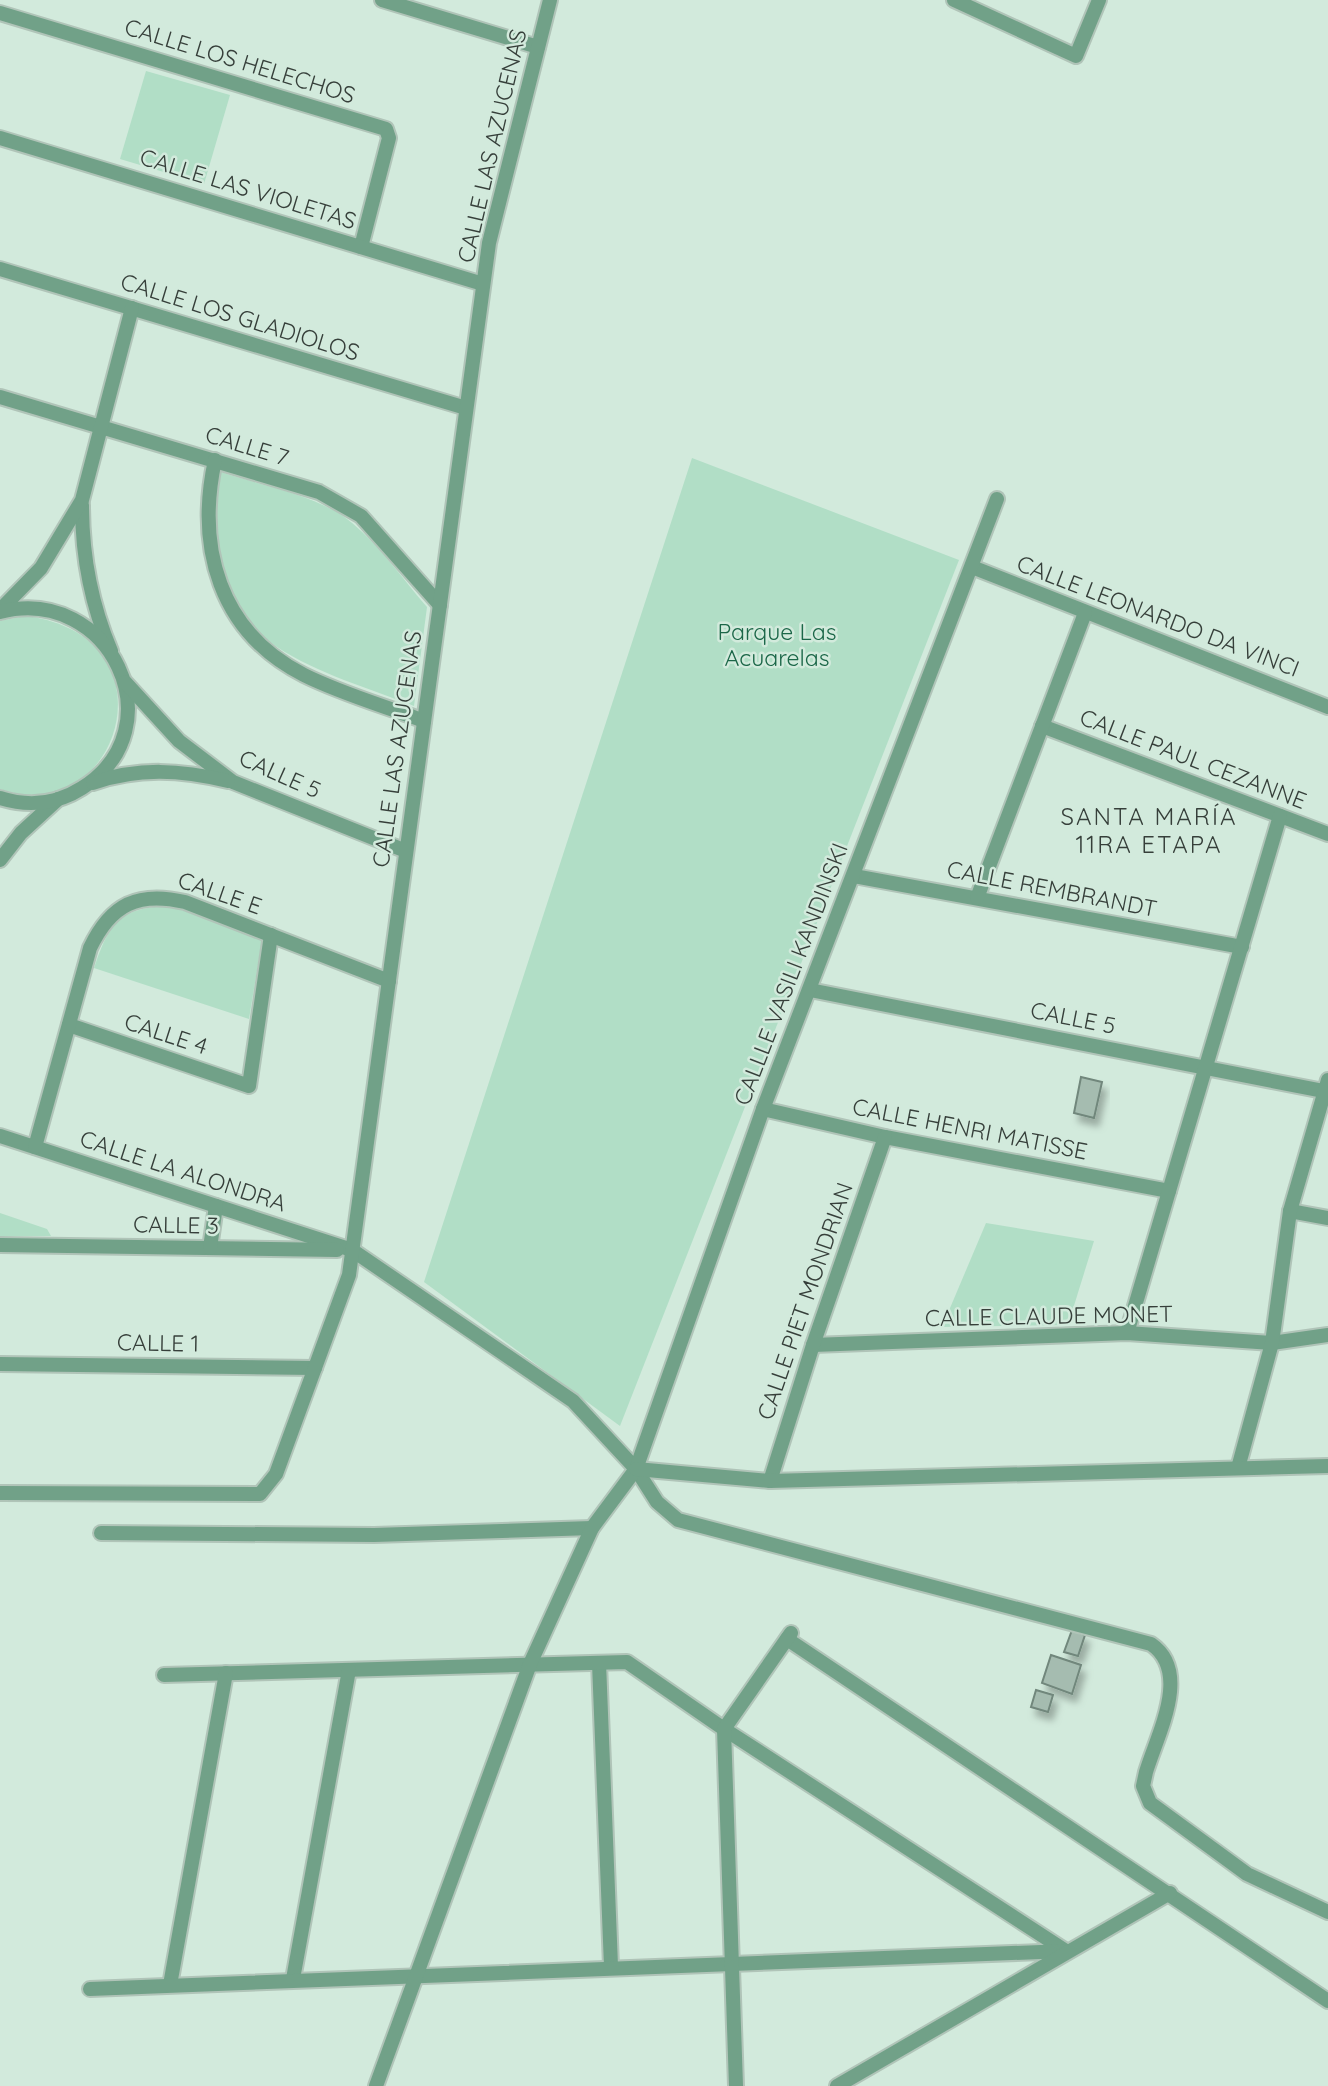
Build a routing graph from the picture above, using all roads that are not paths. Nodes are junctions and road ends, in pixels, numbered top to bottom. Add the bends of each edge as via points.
1 (382, 0) edge
2 (550, 0) edge
3 (1098, 0) edge
4 (964, 2) edge
5 (0, 13) edge
6 (538, 47) junction
7 (0, 138) edge
8 (361, 247) junction
9 (0, 269) edge
10 (484, 284) junction
11 (132, 308) junction
12 (0, 397) edge
13 (466, 408) junction
14 (102, 425) junction
15 (215, 460) junction
16 (997, 499) dead end
17 (82, 500) junction
18 (972, 567) junction
19 (440, 605) junction
20 (0, 611) edge
21 (1085, 613) junction
22 (111, 651) junction
23 (124, 682) junction
24 (1328, 707) edge
25 (424, 721) junction
26 (1042, 726) junction
27 (233, 782) junction
28 (87, 785) junction
29 (0, 798) edge
30 (58, 799) junction
31 (1280, 816) junction
32 (1328, 834) edge
33 (407, 851) junction
34 (0, 860) edge
35 (853, 876) junction
36 (977, 898) junction
37 (271, 935) junction
38 (1241, 947) junction
39 (389, 981) junction
40 (810, 990) junction
41 (69, 1026) junction
42 (1206, 1068) junction
43 (1327, 1088) edge
44 (763, 1110) junction
45 (0, 1136) edge
46 (885, 1137) junction
47 (35, 1147) junction
48 (1169, 1191) junction
49 (216, 1206) junction
50 (1290, 1211) junction
51 (1328, 1218) edge
52 (0, 1245) edge
53 (210, 1248) junction
54 (352, 1250) junction
55 (1128, 1334) junction
56 (1328, 1335) edge
57 (1272, 1343) junction
58 (813, 1345) junction
59 (0, 1364) edge
60 (315, 1368) junction
61 (1328, 1466) edge
62 (1238, 1468) junction
63 (636, 1469) junction
64 (770, 1480) junction
65 (0, 1493) edge
66 (592, 1528) junction
67 (102, 1533) dead end
68 (599, 1663) junction
69 (530, 1664) junction
70 (349, 1670) junction
71 (226, 1673) junction
72 (164, 1675) dead end
73 (724, 1729) junction
74 (1170, 1893) junction
75 (1328, 1912) edge
76 (1066, 1951) junction
77 (732, 1962) junction
78 (611, 1966) junction
79 (415, 1974) junction
80 (293, 1979) junction
81 (170, 1984) junction
82 (90, 1989) dead end
83 (1328, 2001) edge
84 (376, 2086) edge
85 (736, 2086) edge
86 (837, 2086) edge

1 - 6 street
2 - 6 street, CALLE LAS AZUCENAS
3 - 4 street via 1076,56
5 - 8 street, CALLE LOS HELECHOS via 386,129 389,138
6 - 10 street, CALLE LAS AZUCENAS via 489,243
7 - 8 street, CALLE LAS VIOLETAS
8 - 10 street, CALLE LAS VIOLETAS
9 - 11 street, CALLE LOS GLADIOLOS
10 - 13 street, CALLE LAS AZUCENAS
11 - 13 street, CALLE LOS GLADIOLOS
11 - 14 street
12 - 14 street, CALLE 7
13 - 19 street, CALLE LAS AZUCENAS
14 - 15 street, CALLE 7
14 - 17 street
15 - 19 street, CALLE 7 via 319,492 361,516
15 - 25 street via 206,510 208,539 225,595 240,620 266,648 304,675
16 - 18 street, CALLLE VASILI KANDINSKI
17 - 20 street via 41,568
17 - 22 street via 86,575
18 - 21 street, CALLE LEONARDO DA VINCI
18 - 35 street, CALLLE VASILI KANDINSKI
19 - 25 street, CALLE LAS AZUCENAS
20 - 22 street via 30,607 61,613 89,628
21 - 24 street, CALLE LEONARDO DA VINCI
21 - 26 street
22 - 23 street
23 - 27 street, CALLE 5 via 179,741
23 - 28 street via 124,731 110,761
25 - 33 street, CALLE LAS AZUCENAS
26 - 31 street, CALLE PAUL CEZANNE
26 - 36 street
27 - 28 street via 167,770 134,772
27 - 33 street, CALLE 5
28 - 30 street
29 - 30 street via 26,803
30 - 34 street via 20,833
31 - 32 street, CALLE PAUL CEZANNE
31 - 38 street
33 - 39 street, CALLE LAS AZUCENAS
35 - 36 street, CALLE REMBRANDT
35 - 40 street, CALLLE VASILI KANDINSKI
36 - 38 street, CALLE REMBRANDT
37 - 39 street, CALLE E
37 - 41 street, CALLE E via 185,902 162,897 138,899 116,910 99,928
37 - 41 street, CALLE 4 via 249,1086
38 - 42 street
39 - 54 street, CALLE LAS AZUCENAS
40 - 42 street, CALLE 5
40 - 44 street, CALLLE VASILI KANDINSKI
41 - 47 street, CALLE E
42 - 43 street, CALLE 5
42 - 48 street
43 - 50 street
44 - 46 street, CALLE HENRI MATISSE
44 - 63 street, CALLLE VASILI KANDINSKI
45 - 47 street, CALLE LA ALONDRA
46 - 48 street, CALLE HENRI MATISSE
46 - 58 street, CALLE PIET MONDRIAN
47 - 49 street, CALLE LA ALONDRA
48 - 55 street
49 - 53 street
49 - 54 street, CALLE LA ALONDRA
50 - 51 street
50 - 57 street
52 - 53 street, CALLE 3
53 - 54 street, CALLE 3
54 - 60 street, CALLE LAS AZUCENAS via 349,1275
54 - 63 street, CALLE LA ALONDRA via 573,1401
55 - 57 street, CALLE CLAUDE MONET
55 - 58 street, CALLE CLAUDE MONET
56 - 57 street, CALLE CLAUDE MONET
57 - 62 street
58 - 64 street, CALLE PIET MONDRIAN
59 - 60 street, CALLE 1
60 - 65 street, CALLE LAS AZUCENAS via 276,1474 260,1494
61 - 62 street
62 - 64 street
63 - 64 street
63 - 66 street, CALLLE VASILI KANDINSKI
63 - 75 street, CALLE LA ALONDRA via 646,1488 678,1520 1151,1644 1168,1662 1172,1679 1143,1786 1150,1803 1247,1874
66 - 67 street via 374,1535
66 - 69 street, CALLLE VASILI KANDINSKI
68 - 69 street
68 - 73 street via 627,1662
68 - 78 street
69 - 70 street
69 - 79 street, CALLLE VASILI KANDINSKI
70 - 71 street
70 - 80 street
71 - 72 street
71 - 81 street
73 - 74 street via 790,1635
73 - 76 street
73 - 77 street
74 - 76 street
74 - 83 street
76 - 77 street
76 - 86 street
77 - 78 street
77 - 85 street
78 - 79 street
79 - 80 street
79 - 84 street, CALLLE VASILI KANDINSKI
80 - 81 street
81 - 82 street

